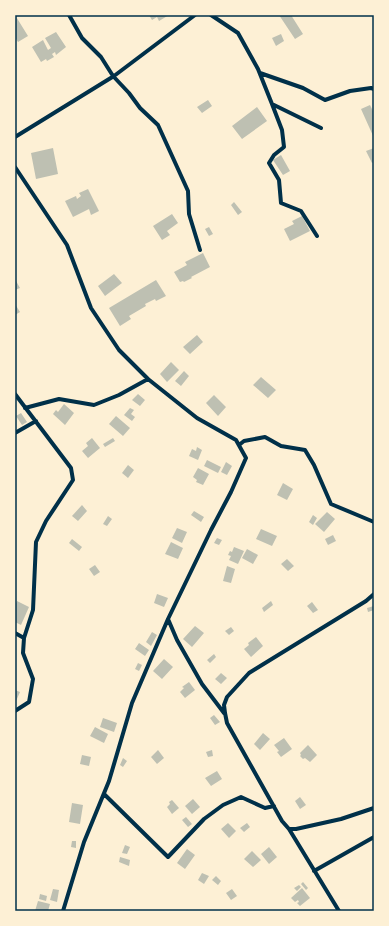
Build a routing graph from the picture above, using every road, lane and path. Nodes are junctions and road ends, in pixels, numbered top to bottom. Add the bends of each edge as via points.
1 (70, 15) edge
2 (195, 15) edge
3 (211, 15) edge
4 (260, 73) junction
5 (113, 76) junction
6 (374, 89) edge
7 (272, 104) junction
8 (320, 128) dead end
9 (15, 137) edge
10 (15, 167) edge
11 (317, 236) dead end
12 (200, 250) dead end
13 (148, 379) junction
14 (15, 394) edge
15 (25, 408) junction
16 (36, 421) junction
17 (15, 433) edge
18 (239, 445) junction
19 (374, 522) edge
20 (374, 594) edge
21 (168, 619) junction
22 (15, 633) edge
23 (24, 638) junction
24 (15, 711) edge
25 (224, 714) junction
26 (104, 794) junction
27 (274, 806) junction
28 (374, 808) edge
29 (289, 829) junction
30 (374, 837) edge
31 (314, 871) junction
32 (63, 911) edge
33 (338, 911) edge

1 - 5 street via 82,38 101,57
2 - 5 street
3 - 4 street via 238,33
4 - 6 street via 303,88 325,100 350,92
4 - 7 street
5 - 9 street
5 - 12 street via 158,125 188,190 189,214
7 - 8 street
7 - 11 street via 282,130 284,147 269,163 279,180 281,203 301,211
10 - 13 street via 67,245 91,308 119,350
13 - 15 street via 94,405 59,398
13 - 18 street via 197,418 236,440
14 - 15 street
15 - 16 street
16 - 17 street
16 - 23 street via 70,468 73,480 46,521 36,542 33,610
18 - 19 street via 244,441 265,437 281,446 305,450 331,504
18 - 21 street via 246,458
20 - 25 street via 249,673 227,697
21 - 25 street via 202,684
21 - 26 street via 132,704
22 - 23 street
23 - 24 street via 23,653 33,679 29,702
25 - 27 street
26 - 27 street via 168,857 204,819 223,805 241,797 265,808
26 - 32 street via 84,842
27 - 29 street
28 - 29 street via 341,819
29 - 31 street
30 - 31 street
31 - 33 street

